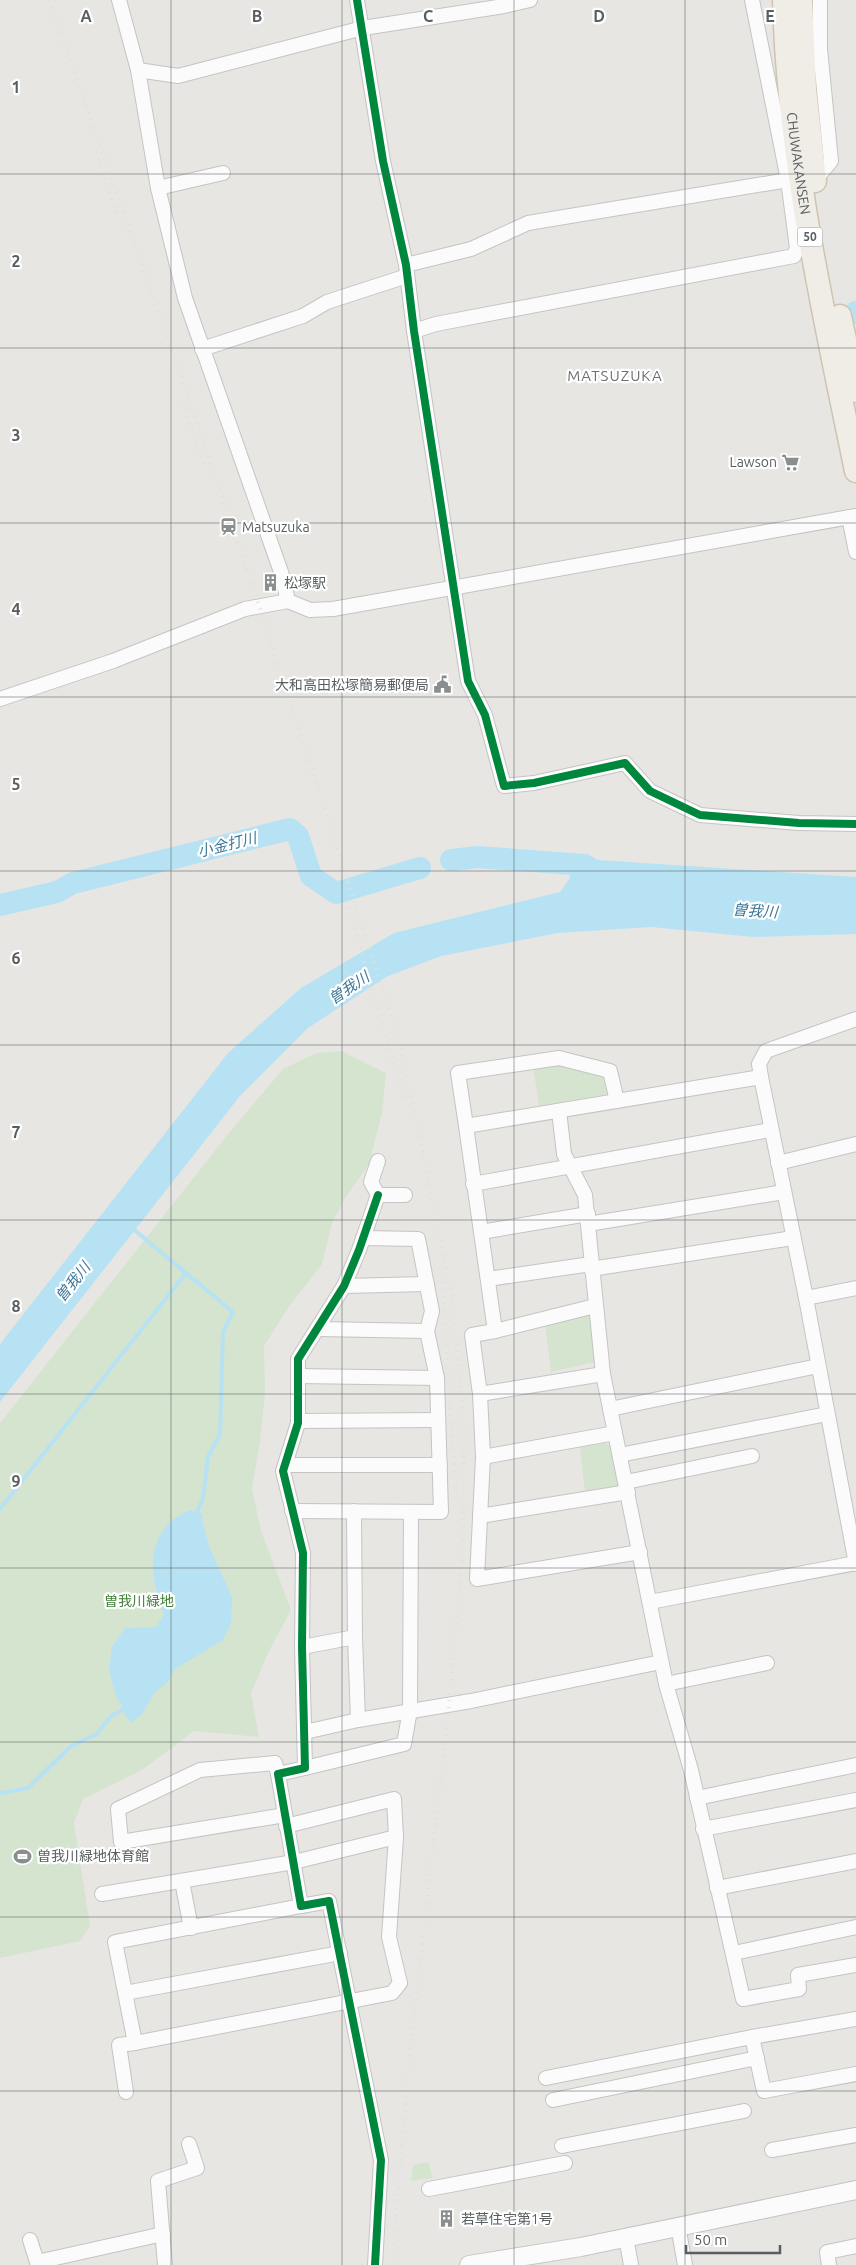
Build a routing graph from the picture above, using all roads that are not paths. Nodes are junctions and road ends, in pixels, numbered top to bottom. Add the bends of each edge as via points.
1 (119, 0) edge
2 (357, 0) edge
3 (530, 0) edge
4 (752, 0) edge
5 (784, 0) edge
6 (801, 0) edge
7 (820, 0) edge
8 (363, 28) junction
9 (138, 70) junction
10 (223, 173) dead end
11 (801, 181) junction
12 (158, 188) junction
13 (804, 260) junction
14 (407, 270) junction
15 (414, 330) junction
16 (202, 349) junction
17 (856, 391) edge
18 (856, 471) edge
19 (853, 516) edge
20 (856, 552) edge
21 (454, 586) junction
22 (288, 601) junction
23 (0, 699) edge
24 (856, 824) edge
25 (856, 1019) edge
26 (761, 1077) junction
27 (617, 1101) junction
28 (559, 1111) junction
29 (466, 1126) junction
30 (770, 1130) junction
31 (856, 1144) edge
32 (378, 1161) dead end
33 (778, 1163) junction
34 (571, 1167) junction
35 (474, 1184) junction
36 (784, 1192) junction
37 (378, 1195) junction
38 (405, 1195) dead end
39 (588, 1219) junction
40 (481, 1232) junction
41 (363, 1238) junction
42 (793, 1238) junction
43 (591, 1267) junction
44 (488, 1279) junction
45 (427, 1284) junction
46 (344, 1286) junction
47 (856, 1288) edge
48 (806, 1298) junction
49 (596, 1306) junction
50 (318, 1329) junction
51 (427, 1331) junction
52 (495, 1332) junction
53 (818, 1366) junction
54 (603, 1374) junction
55 (298, 1376) junction
56 (437, 1378) junction
57 (480, 1394) junction
58 (610, 1409) junction
59 (827, 1414) junction
60 (438, 1420) junction
61 (298, 1421) junction
62 (615, 1433) junction
63 (620, 1455) junction
64 (752, 1456) dead end
65 (483, 1457) junction
66 (285, 1465) junction
67 (440, 1465) junction
68 (627, 1487) junction
69 (292, 1511) junction
70 (354, 1511) junction
71 (411, 1512) junction
72 (480, 1516) junction
73 (640, 1552) junction
74 (856, 1564) edge
75 (650, 1602) junction
76 (355, 1637) junction
77 (302, 1647) junction
78 (661, 1662) junction
79 (767, 1663) dead end
80 (666, 1684) junction
81 (410, 1710) junction
82 (358, 1720) junction
83 (304, 1732) junction
84 (856, 1765) edge
85 (306, 1768) junction
86 (278, 1774) junction
87 (696, 1798) junction
88 (856, 1800) edge
89 (285, 1820) junction
90 (703, 1829) junction
91 (396, 1837) junction
92 (856, 1861) edge
93 (294, 1862) junction
94 (182, 1881) junction
95 (717, 1888) junction
96 (102, 1894) dead end
97 (302, 1906) junction
98 (856, 1927) edge
99 (191, 1928) junction
100 (340, 1953) junction
101 (734, 1953) junction
102 (856, 1965) edge
103 (125, 1992) junction
104 (349, 2001) junction
105 (856, 2019) edge
106 (752, 2037) junction
107 (135, 2043) junction
108 (757, 2058) junction
109 (856, 2074) edge
110 (546, 2078) dead end
111 (126, 2092) dead end
112 (553, 2100) dead end
113 (744, 2112) dead end
114 (856, 2135) edge
115 (189, 2144) dead end
116 (562, 2146) dead end
117 (772, 2150) dead end
118 (565, 2163) dead end
119 (429, 2189) dead end
120 (856, 2190) edge
121 (678, 2226) junction
122 (163, 2234) junction
123 (626, 2237) junction
124 (30, 2240) dead end
125 (856, 2246) edge
126 (527, 2260) edge
127 (164, 2265) edge
128 (375, 2265) edge
129 (472, 2265) edge
130 (631, 2265) edge
131 (685, 2265) edge
132 (829, 2265) edge

1 - 9 street
2 - 8 street
3 - 8 street
4 - 11 street
5 - 11 main road, CHUWAKANSEN / 50 via 790,108
6 - 11 main road, CHUWAKANSEN / 50 via 805,89
7 - 11 street via 820,49 831,160
8 - 9 street via 178,76
8 - 14 street via 383,161
9 - 12 street
10 - 12 street
11 - 13 main road, CHUWAKANSEN / 50
11 - 14 street via 528,223 472,249
11 - 17 main road, CHUWAKANSEN / 50
12 - 16 street
13 - 15 street
13 - 18 main road, CHUWAKANSEN / 50
14 - 15 street
14 - 16 street via 326,302 303,316
15 - 21 street
16 - 22 street via 281,572
19 - 20 street
19 - 21 street
21 - 22 street via 333,608 310,610
21 - 24 street via 468,682 485,715 504,786 534,783 626,763 650,791 700,815
22 - 23 street via 245,609 113,661
25 - 26 street via 766,1051 759,1064
26 - 27 street
26 - 30 street
27 - 28 street
27 - 29 street via 610,1071 559,1058 458,1073
28 - 29 street
28 - 34 street via 564,1154
29 - 35 street
30 - 33 street
30 - 34 street
31 - 33 street
32 - 37 street via 371,1182
33 - 36 street
34 - 35 street
34 - 39 street via 585,1195
35 - 40 street
36 - 39 street
36 - 42 street
37 - 38 street
37 - 41 street
39 - 40 street
39 - 43 street
40 - 44 street
41 - 45 street via 418,1239
41 - 46 street
42 - 43 street
42 - 48 street
43 - 44 street
43 - 49 street
44 - 52 street
45 - 46 street
45 - 51 street via 432,1311
46 - 50 street
47 - 48 street
48 - 53 street
49 - 52 street
49 - 54 street
50 - 51 street
50 - 55 street via 298,1359
51 - 56 street
52 - 57 street via 472,1335
53 - 58 street
53 - 59 street
54 - 57 street
54 - 58 street
55 - 56 street
55 - 61 street
56 - 60 street
57 - 65 street
58 - 62 street
59 - 63 street
59 - 74 street
60 - 61 street
60 - 67 street
61 - 66 street
62 - 63 street
62 - 65 street
63 - 68 street
64 - 68 street
65 - 72 street
66 - 67 street
66 - 69 street via 283,1471
67 - 71 street via 441,1512
68 - 72 street
68 - 73 street
69 - 70 street
69 - 77 street via 302,1553
70 - 71 street
70 - 76 street
71 - 81 street
72 - 73 street via 477,1579
73 - 75 street
74 - 75 street
75 - 78 street
76 - 77 street
76 - 82 street
77 - 83 street
78 - 80 street
78 - 81 street
79 - 80 street
80 - 87 street
81 - 82 street
81 - 85 street via 404,1744
82 - 83 street
83 - 85 street
84 - 87 street
85 - 86 street
86 - 89 street
86 - 89 street via 275,1763 200,1770 118,1808 121,1842
87 - 90 street
88 - 90 street
89 - 91 street via 394,1799
89 - 93 street
90 - 95 street
91 - 93 street
91 - 104 street via 389,1937 400,1983 392,1993
92 - 95 street
93 - 94 street
93 - 97 street
94 - 96 street
94 - 99 street
95 - 101 street
97 - 99 street
97 - 100 street via 329,1901
98 - 101 street
99 - 103 street via 115,1942
100 - 103 street
100 - 104 street
101 - 102 street via 743,1999 799,1989 798,1975
103 - 107 street
104 - 107 street
104 - 128 street via 381,2160
105 - 106 street
106 - 108 street
106 - 110 street
107 - 111 street via 119,2045
108 - 109 street via 764,2091
108 - 112 street
113 - 116 street
114 - 117 street
115 - 122 street via 197,2168 158,2181
118 - 119 street
120 - 121 street
121 - 123 street
121 - 131 street
122 - 124 street via 37,2262
122 - 127 street
123 - 126 street
123 - 130 street
125 - 132 street via 827,2252
126 - 129 street

